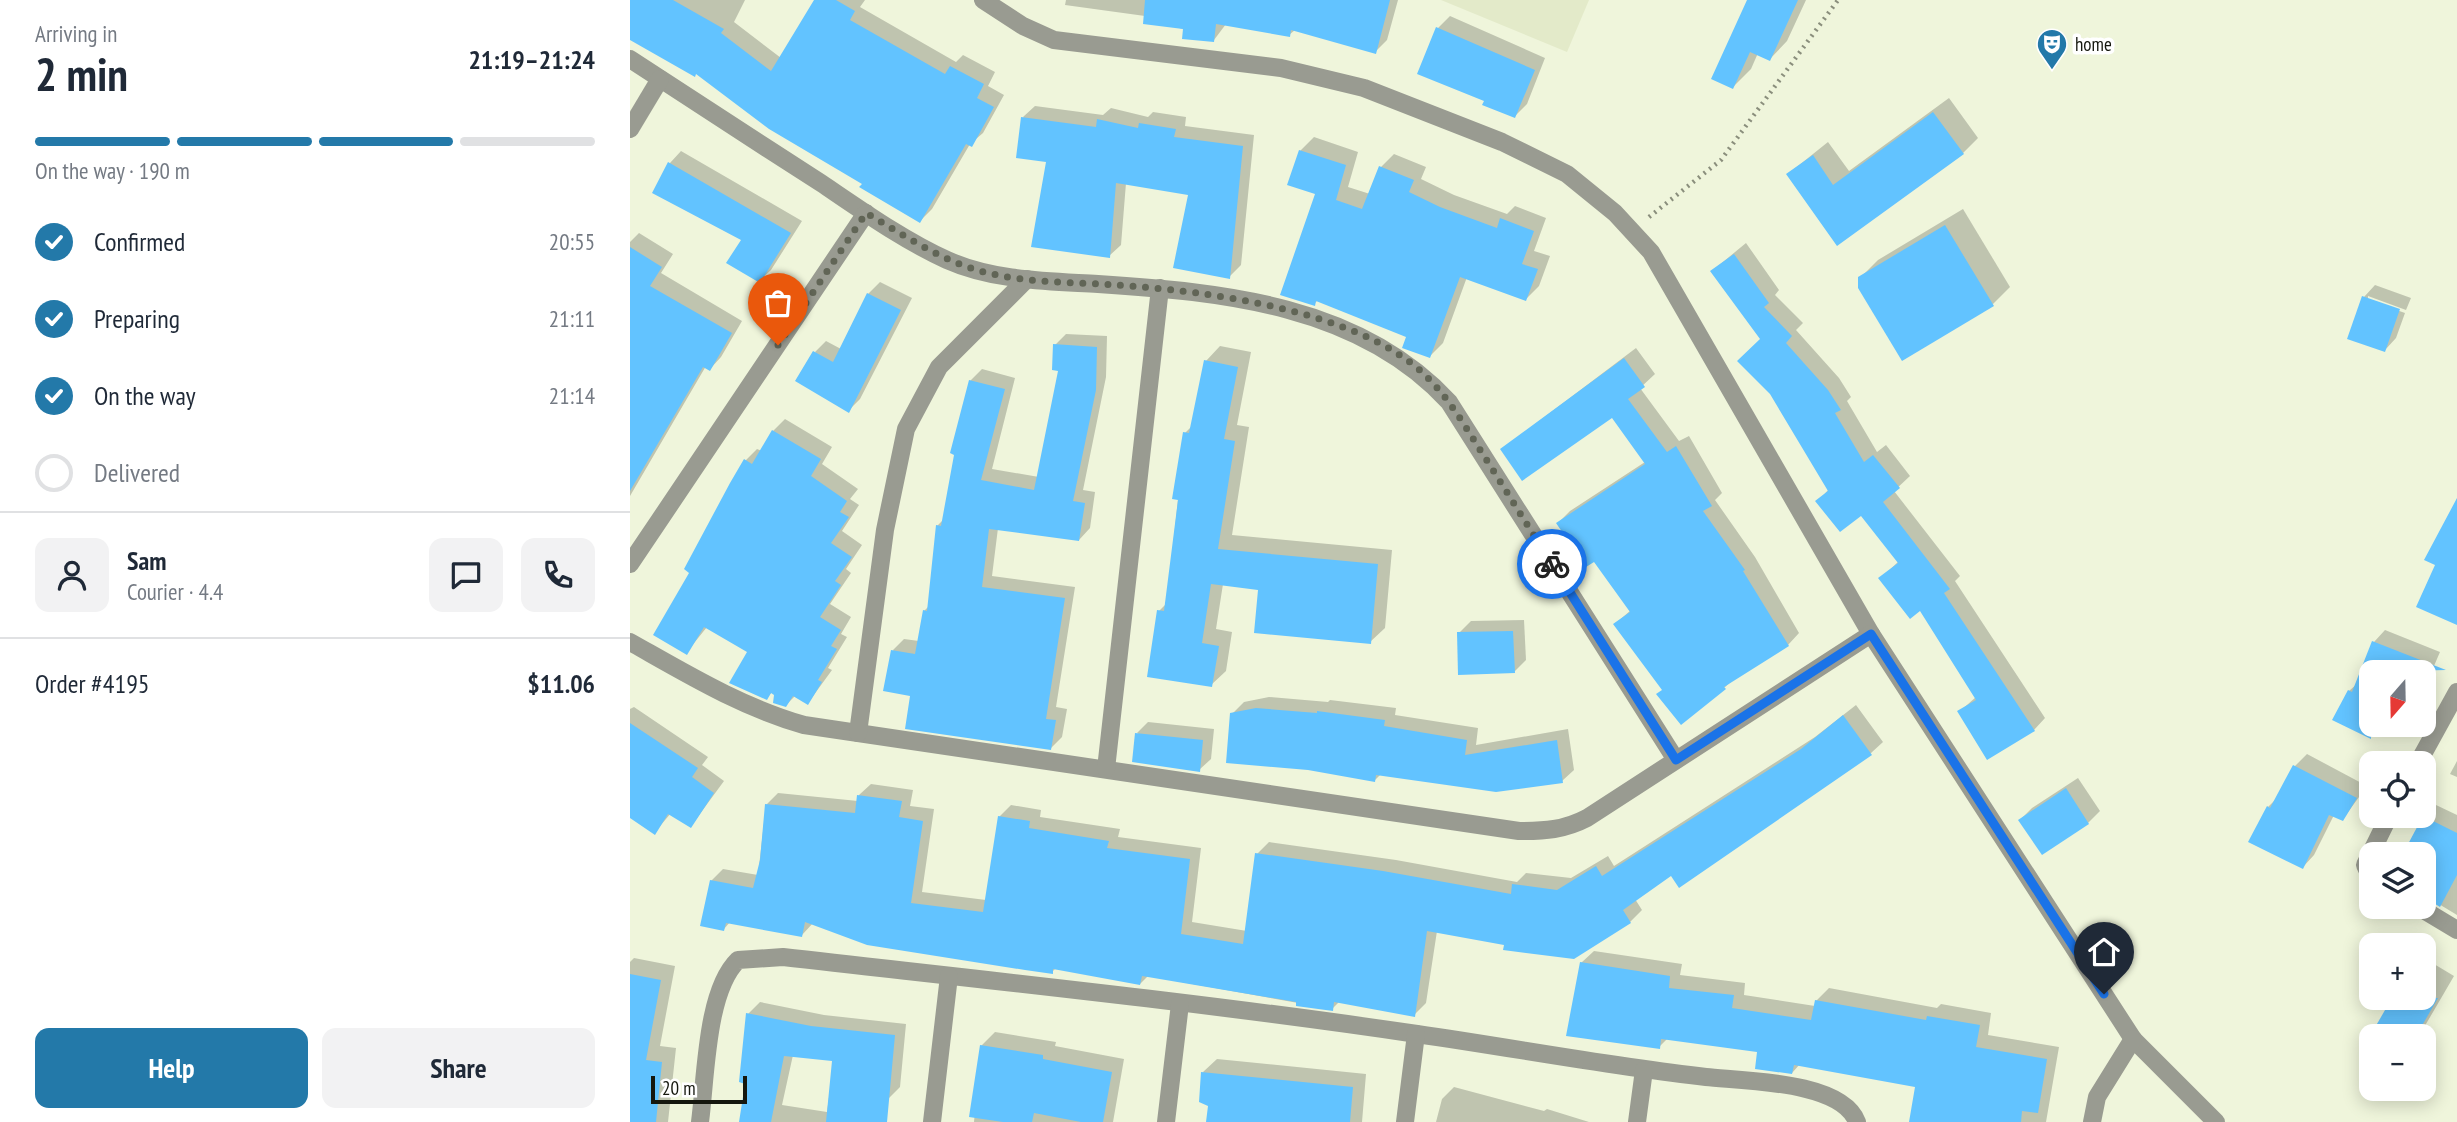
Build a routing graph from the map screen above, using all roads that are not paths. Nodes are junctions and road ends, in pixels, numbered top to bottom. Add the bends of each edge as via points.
1 (983, 0) edge
2 (630, 59) edge
3 (660, 79) junction
4 (630, 129) edge
5 (866, 213) junction
6 (1027, 279) junction
7 (1160, 288) junction
8 (630, 564) edge
9 (1871, 634) junction
10 (630, 642) edge
11 (2457, 692) edge
12 (858, 733) junction
13 (2425, 751) edge
14 (1676, 760) junction
15 (1105, 769) junction
16 (2436, 917) edge
17 (2457, 930) edge
18 (949, 976) junction
19 (1180, 1004) junction
20 (1416, 1034) junction
21 (2133, 1039) junction
22 (1644, 1070) junction
23 (700, 1122) edge
24 (932, 1122) edge
25 (1166, 1122) edge
26 (1405, 1122) edge
27 (1637, 1122) edge
28 (1857, 1122) edge
29 (2092, 1122) edge
30 (2216, 1122) edge

1 - 9 street via 1054,40 1281,68 1364,88 1502,142 1567,174 1651,252
2 - 3 street
3 - 4 street
3 - 5 street
5 - 6 street via 947,260 985,273
5 - 8 street
6 - 7 street
6 - 12 street via 939,367 906,429 885,530
7 - 14 street via 1296,310 1355,333 1423,373 1450,401
7 - 15 street
9 - 14 street
9 - 21 street
10 - 12 street via 725,696 770,715
11 - 13 street
12 - 15 street
14 - 15 street via 1587,818 1548,831 1518,831
16 - 17 street
18 - 19 street
18 - 23 street via 783,957 737,960 717,993
18 - 24 street
19 - 20 street
19 - 25 street
20 - 22 street
20 - 26 street
21 - 29 street via 2097,1097
21 - 30 street
22 - 27 street
22 - 28 street via 1801,1088 1836,1098 1853,1109

